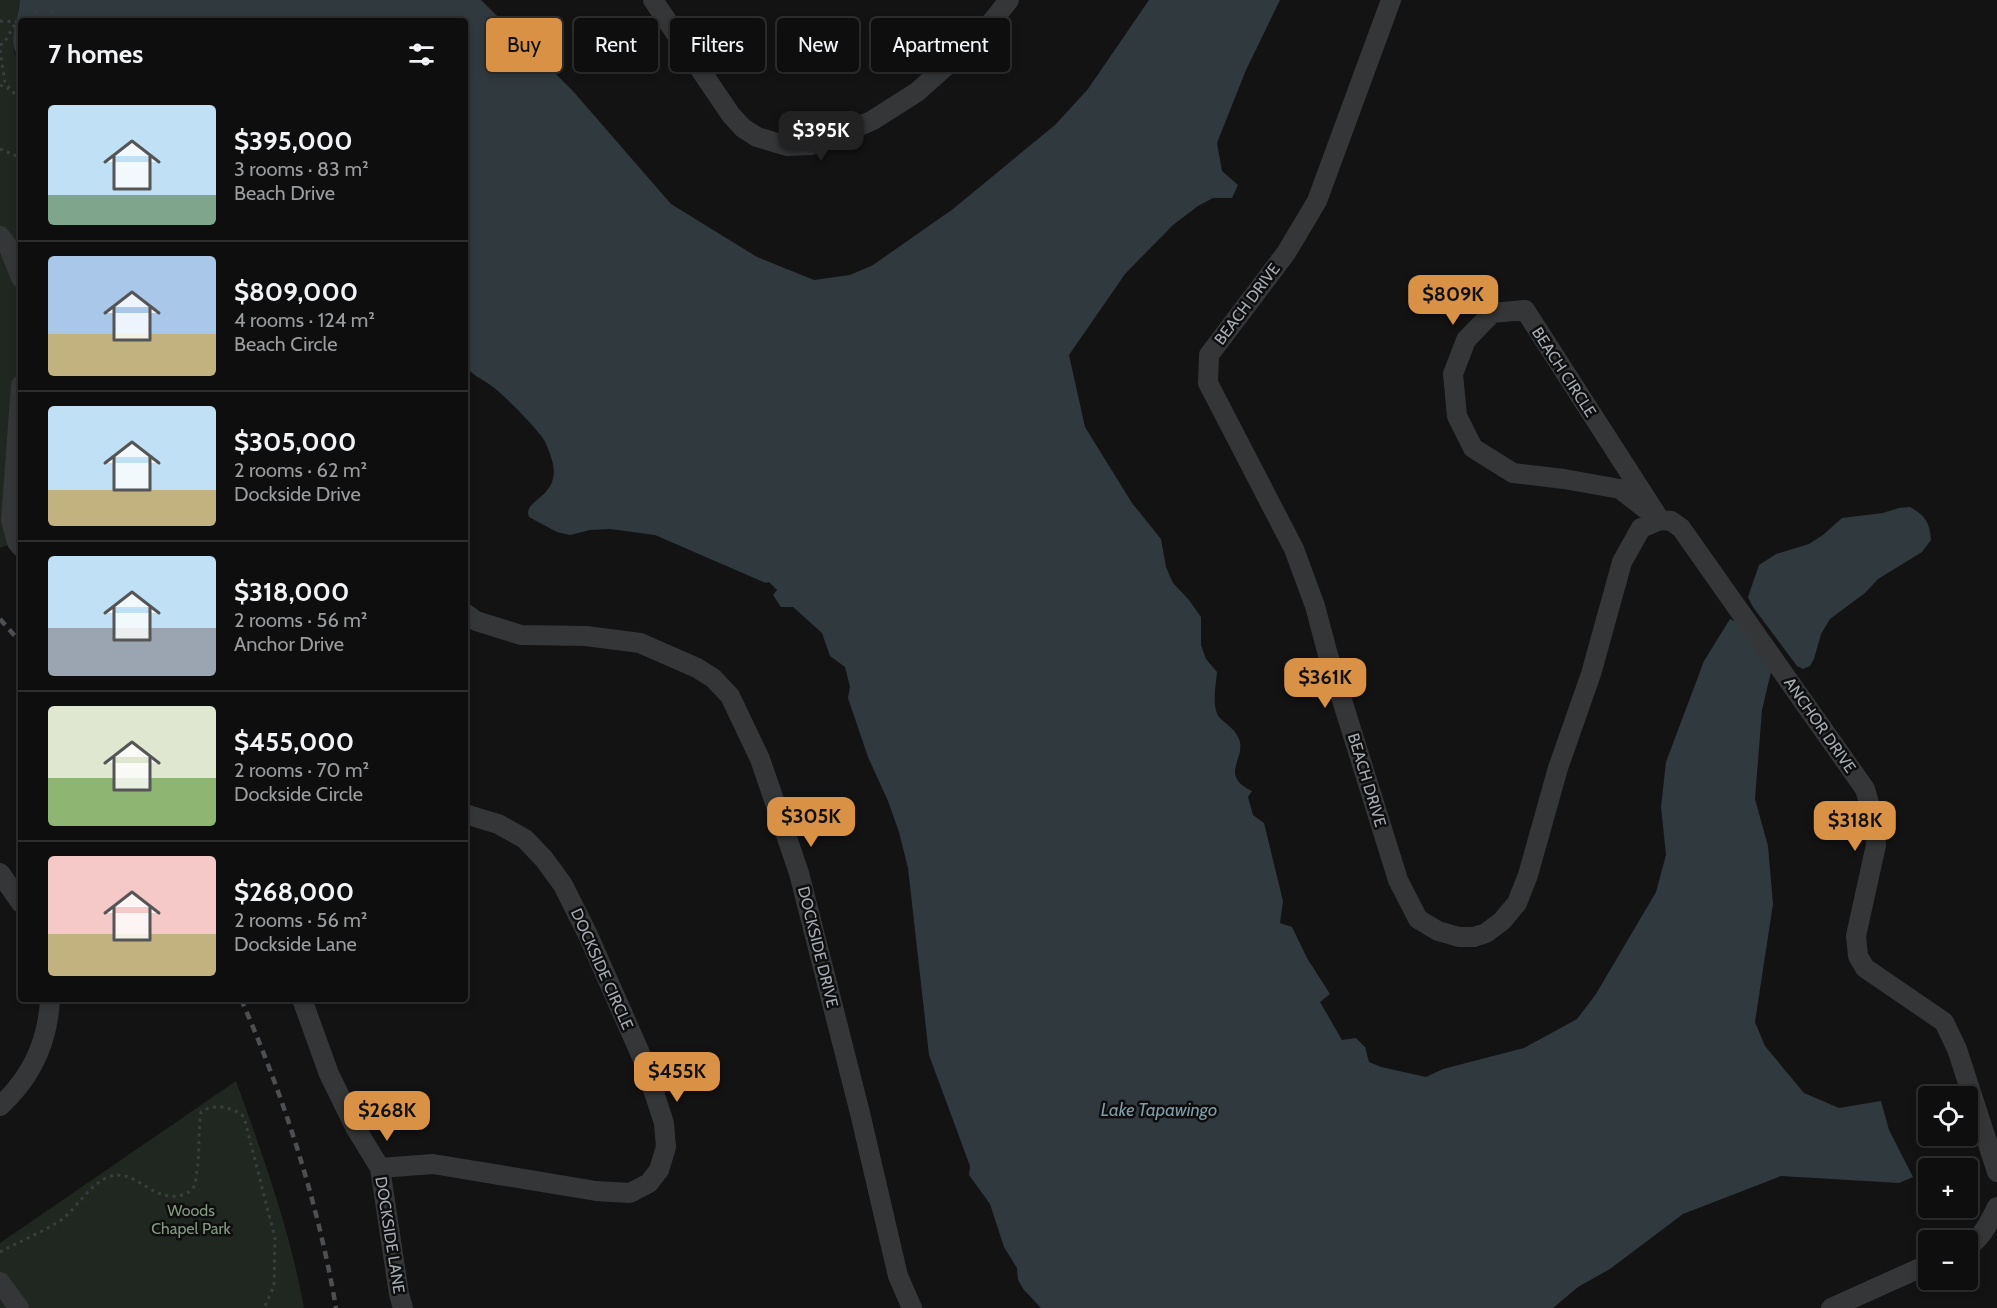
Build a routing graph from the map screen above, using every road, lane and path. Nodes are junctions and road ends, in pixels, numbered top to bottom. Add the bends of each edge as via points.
1 (653, 0) edge
2 (1009, 0) edge
3 (1391, 0) edge
4 (36, 6) dead end
5 (53, 8) dead end
6 (34, 18) edge
7 (52, 18) edge
8 (0, 21) edge
9 (16, 22) joint
10 (0, 45) edge
11 (0, 50) edge
12 (0, 85) edge
13 (12, 91) junction
14 (18, 98) edge
15 (0, 149) edge
16 (18, 156) edge
17 (10, 243) edge
18 (18, 268) edge
19 (18, 426) edge
20 (1660, 520) junction
21 (18, 544) edge
22 (468, 615) edge
23 (468, 815) edge
24 (0, 873) edge
25 (18, 899) edge
26 (50, 1002) edge
27 (303, 1002) edge
28 (0, 1106) edge
29 (380, 1168) junction
30 (1997, 1172) edge
31 (1997, 1207) edge
32 (1978, 1238) edge
33 (0, 1252) edge
34 (1918, 1269) edge
35 (0, 1282) edge
36 (19, 1308) edge
37 (264, 1308) edge
38 (403, 1308) edge
39 (912, 1308) edge
40 (1831, 1308) edge

1 - 2 street via 743,128 757,137 788,146 834,138 873,120 917,92 982,34
3 - 20 street, BEACH DRIVE via 1317,201 1286,253 1209,354 1208,383 1294,549 1316,606 1398,880 1418,919 1437,931 1459,937 1486,933 1516,903 1591,674 1622,562 1641,528
4 - 6 path
5 - 7 path
8 - 9 path
9 - 10 path
11 - 13 path via 5,83
12 - 13 path
13 - 14 path
15 - 16 path
17 - 18 street
19 - 21 street via 11,520
20 - 20 street, BEACH CIRCLE via 1525,310 1492,313 1466,340 1453,374 1456,416 1473,448 1513,473 1620,489
20 - 30 street, ANCHOR DRIVE via 1682,528 1865,789 1875,820 1876,845 1856,936 1858,956 1865,968 1944,1022 1957,1049
22 - 39 street, DOCKSIDE DRIVE via 521,635 586,636 640,643 697,668 730,696 760,759 799,873 898,1276
23 - 29 street, DOCKSIDE CIRCLE via 498,824 525,839 563,885 644,1062 664,1123 666,1147 659,1170 649,1183 630,1193 433,1164
24 - 25 street
26 - 28 street via 49,1022 39,1052 26,1079
27 - 29 street, DOCKSIDE LANE via 329,1074
29 - 38 street, DOCKSIDE LANE
31 - 32 street
33 - 37 path via 63,1219 107,1178 120,1175 166,1197 189,1192 195,1185 201,1112 224,1107 238,1110 244,1117 275,1238 274,1287
34 - 40 street
35 - 36 street

